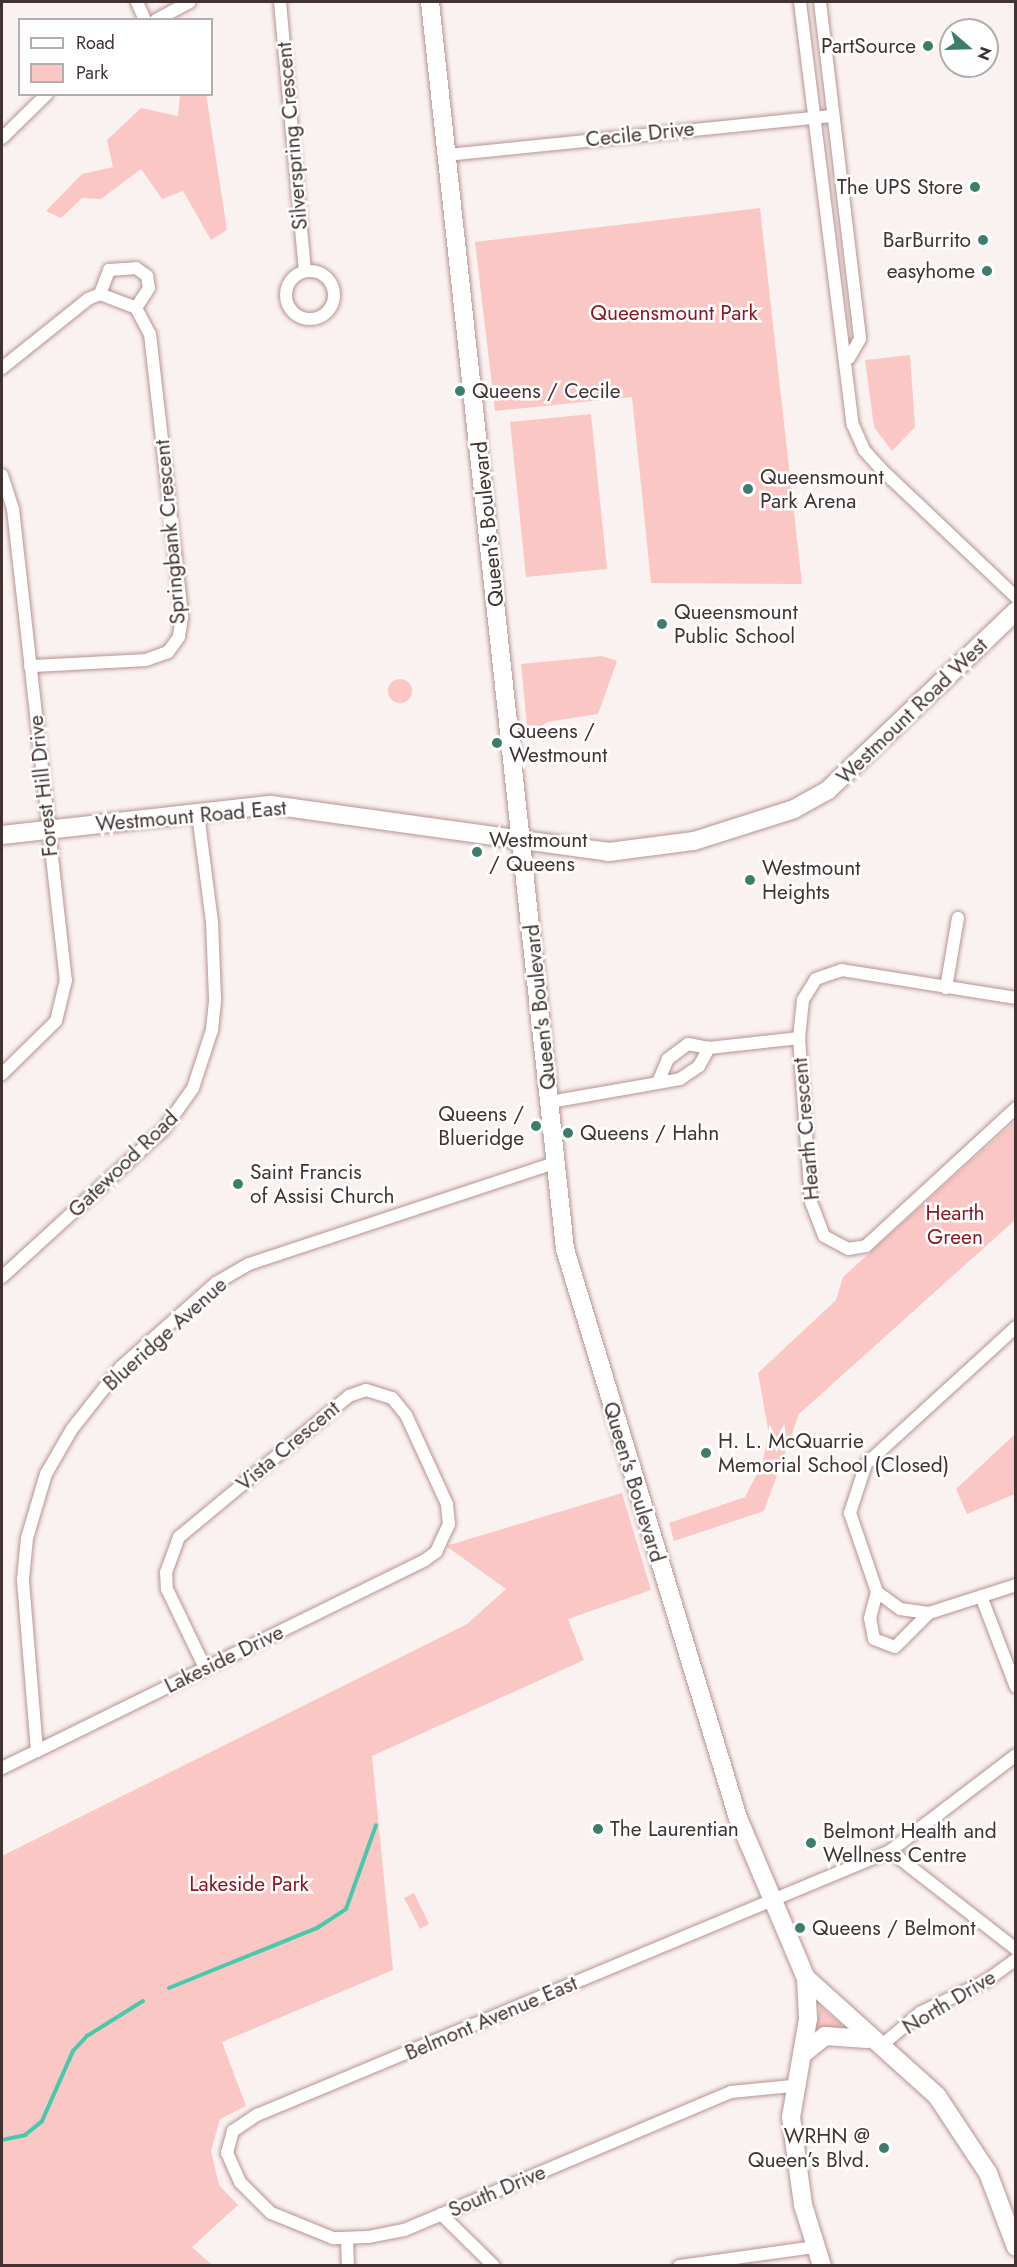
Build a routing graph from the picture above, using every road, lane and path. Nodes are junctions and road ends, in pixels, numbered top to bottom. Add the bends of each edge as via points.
1 (137, 2) edge
2 (190, 2) edge
3 (280, 2) edge
4 (430, 2) edge
5 (800, 2) edge
6 (820, 2) edge
7 (145, 18) edge
8 (160, 18) edge
9 (45, 96) edge
10 (813, 116) junction
11 (833, 116) junction
12 (2, 138) edge
13 (447, 155) junction
14 (305, 271) junction
15 (100, 294) junction
16 (136, 308) junction
17 (849, 358) junction
18 (2, 368) edge
19 (2, 475) edge
20 (1016, 597) edge
21 (1016, 611) edge
22 (30, 666) junction
23 (198, 814) junction
24 (47, 830) junction
25 (2, 835) edge
26 (524, 840) junction
27 (958, 918) dead end
28 (946, 988) junction
29 (1016, 999) edge
30 (799, 1038) junction
31 (710, 1048) junction
32 (2, 1074) edge
33 (658, 1080) junction
34 (550, 1102) junction
35 (1016, 1108) edge
36 (554, 1163) junction
37 (2, 1277) edge
38 (1016, 1327) edge
39 (442, 1543) joint
40 (1016, 1585) edge
41 (877, 1592) junction
42 (981, 1596) junction
43 (929, 1613) junction
44 (205, 1668) junction
45 (1016, 1687) edge
46 (37, 1751) junction
47 (1016, 1755) edge
48 (2, 1768) edge
49 (890, 1851) junction
50 (772, 1901) junction
51 (1016, 1949) edge
52 (1016, 1959) edge
53 (806, 1978) junction
54 (878, 2042) junction
55 (804, 2053) junction
56 (792, 2086) junction
57 (227, 2153) joint
58 (441, 2214) junction
59 (347, 2239) junction
60 (815, 2247) junction
61 (1016, 2247) edge
62 (348, 2265) edge
63 (494, 2265) edge
64 (679, 2265) edge
65 (822, 2265) edge

1 - 7 street
2 - 8 street
3 - 14 street, Silverspring Crescent
4 - 13 street, Queen's Boulevard
5 - 10 street
6 - 11 street
9 - 12 street
10 - 11 street, Cecile Drive
10 - 13 street, Cecile Drive
10 - 17 street via 840,339
11 - 17 street via 860,339
13 - 26 street, Queen's Boulevard
14 - 14 street via 288,283 286,302 298,316 314,319 330,308 334,291 327,277
15 - 16 street
15 - 16 street via 109,270 136,268 147,276 149,288
15 - 18 street
16 - 22 street, Springbank Crescent via 150,334 179,637 168,652 146,660
17 - 20 street via 854,424 864,450
19 - 22 street, Forest Hill Drive via 13,509
21 - 26 street, Westmount Road West via 859,766 794,809 694,841 609,852
22 - 24 street, Forest Hill Drive
23 - 24 street, Westmount Road East
23 - 26 street, Westmount Road East via 286,806
23 - 37 street, Gatewood Road via 212,922 215,999 203,1064 164,1129
24 - 25 street, Westmount Road East
24 - 32 street, Forest Hill Drive via 64,999 43,1038
26 - 34 street, Queen's Boulevard
27 - 28 street
28 - 29 street, Hearth Crescent
28 - 30 street, Hearth Crescent via 828,973 816,979 802,1000
30 - 31 street
30 - 35 street, Hearth Crescent via 811,1202 824,1236 840,1246 866,1245
31 - 33 street via 692,1073
31 - 33 street via 688,1044 677,1050 661,1068
33 - 34 street via 634,1090
34 - 36 street, Queen's Boulevard
36 - 46 street, Blueridge Avenue via 249,1264 216,1283 114,1375 72,1429 46,1474 27,1539 23,1579
36 - 50 street, Queen's Boulevard via 565,1249 583,1320 738,1818
38 - 41 street via 866,1464 851,1501 850,1523
39 - 44 street, Lakeside Drive via 425,1560
39 - 44 street, Vista Crescent via 449,1524 447,1504 406,1415 379,1392 349,1396 174,1546 166,1572 167,1589
40 - 42 street
41 - 43 street via 900,1609
41 - 43 street via 870,1618 874,1640 895,1647
42 - 43 street
42 - 45 street
44 - 46 street, Lakeside Drive
46 - 48 street, Lakeside Drive
47 - 49 street, Belmont Avenue East
49 - 50 street, Belmont Avenue East
49 - 51 street
50 - 53 street, Queen's Boulevard
50 - 57 street, Belmont Avenue East via 257,2115 232,2131
52 - 54 street, North Drive via 986,1981 920,2013
53 - 54 street, Queen's Boulevard
53 - 55 street, Queen's Boulevard
54 - 55 street via 843,2033 825,2036
54 - 61 street, Queen's Boulevard via 936,2096 964,2134 995,2188
55 - 56 street, Queen's Boulevard
56 - 58 street, South Drive via 731,2092
56 - 60 street, Queen's Boulevard via 795,2157
57 - 59 street, South Drive via 240,2182 271,2213 309,2231
58 - 59 street, South Drive via 404,2230
58 - 63 street
59 - 62 street
60 - 64 street
60 - 65 street, Queen's Boulevard

